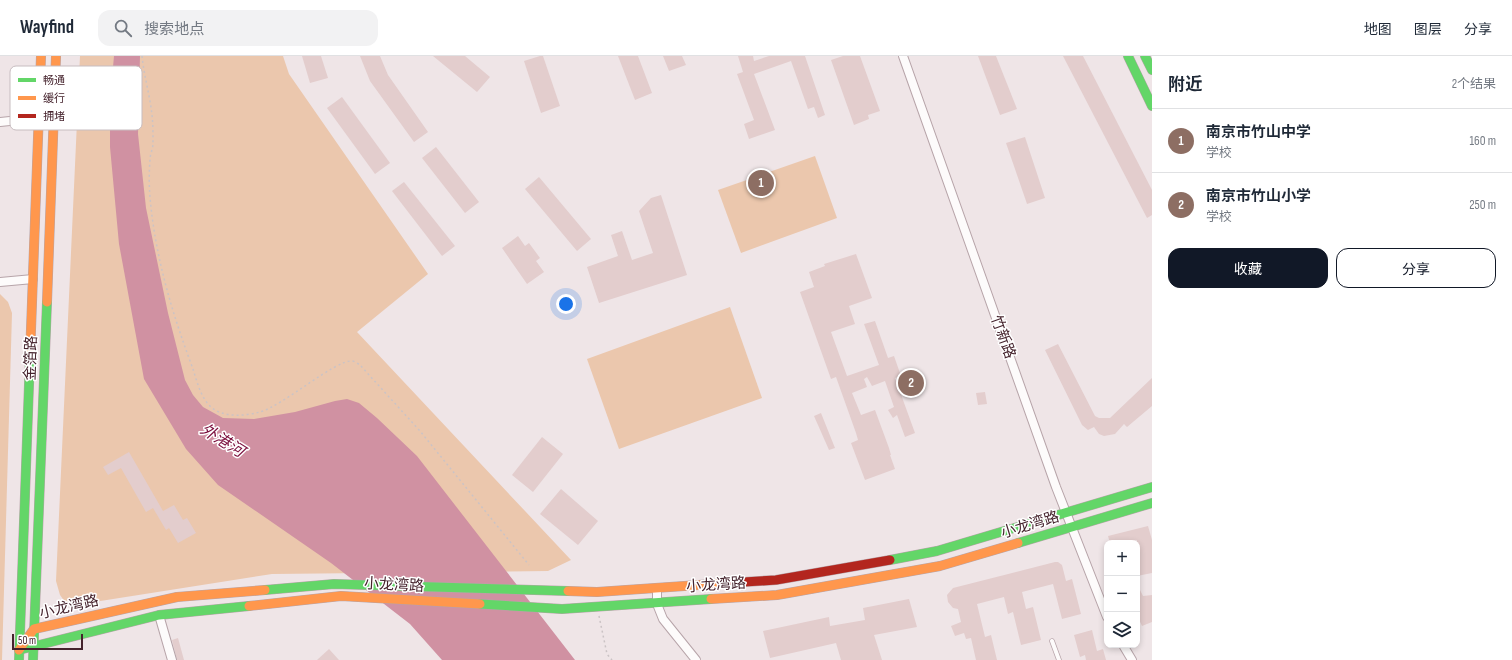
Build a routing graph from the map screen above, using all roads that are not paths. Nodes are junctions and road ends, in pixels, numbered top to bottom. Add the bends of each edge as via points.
1 (41, 56) edge
2 (56, 56) edge
3 (903, 56) edge
4 (1128, 56) edge
5 (1145, 56) edge
6 (41, 66) edge
7 (56, 66) edge
8 (1152, 70) edge
9 (1152, 106) edge
10 (10, 121) edge
11 (0, 122) edge
12 (39, 130) edge
13 (53, 130) edge
14 (33, 279) junction
15 (0, 282) edge
16 (1152, 487) edge
17 (1152, 503) edge
18 (1065, 513) junction
19 (1071, 527) junction
20 (657, 588) junction
21 (657, 604) junction
22 (1105, 612) edge
23 (159, 616) junction
24 (34, 629) junction
25 (1052, 641) dead end
26 (33, 646) junction
27 (1125, 648) edge
28 (19, 650) junction
29 (11, 660) edge
30 (19, 660) edge
31 (33, 660) edge
32 (172, 660) edge
33 (696, 660) edge
34 (1059, 660) edge
35 (1132, 660) edge

1 - 6 main road, 金箔路
2 - 7 main road, 金箔路
3 - 18 street, 竹新路
4 - 9 main road
5 - 8 main road
10 - 11 street
12 - 14 main road, 金箔路
13 - 24 main road, 金箔路
14 - 15 street
14 - 28 main road, 金箔路
16 - 18 main road, 小龙湾路
17 - 19 main road, 小龙湾路
18 - 19 street, 竹新路
18 - 20 main road, 小龙湾路 via 937,551 776,580
19 - 21 main road, 小龙湾路 via 940,566 777,595
19 - 22 street, 竹新路
20 - 21 street
20 - 24 main road, 小龙湾路 via 597,592 334,584 177,597
21 - 23 main road, 小龙湾路 via 562,609 341,596
21 - 33 street via 663,619
23 - 26 main road, 小龙湾路
23 - 32 street
24 - 26 main road, 金箔路
24 - 28 main road, 小龙湾路
25 - 34 lane
26 - 28 main road, 小龙湾路
26 - 31 main road, 金箔路
27 - 35 street
28 - 29 street
28 - 30 main road, 金箔路

